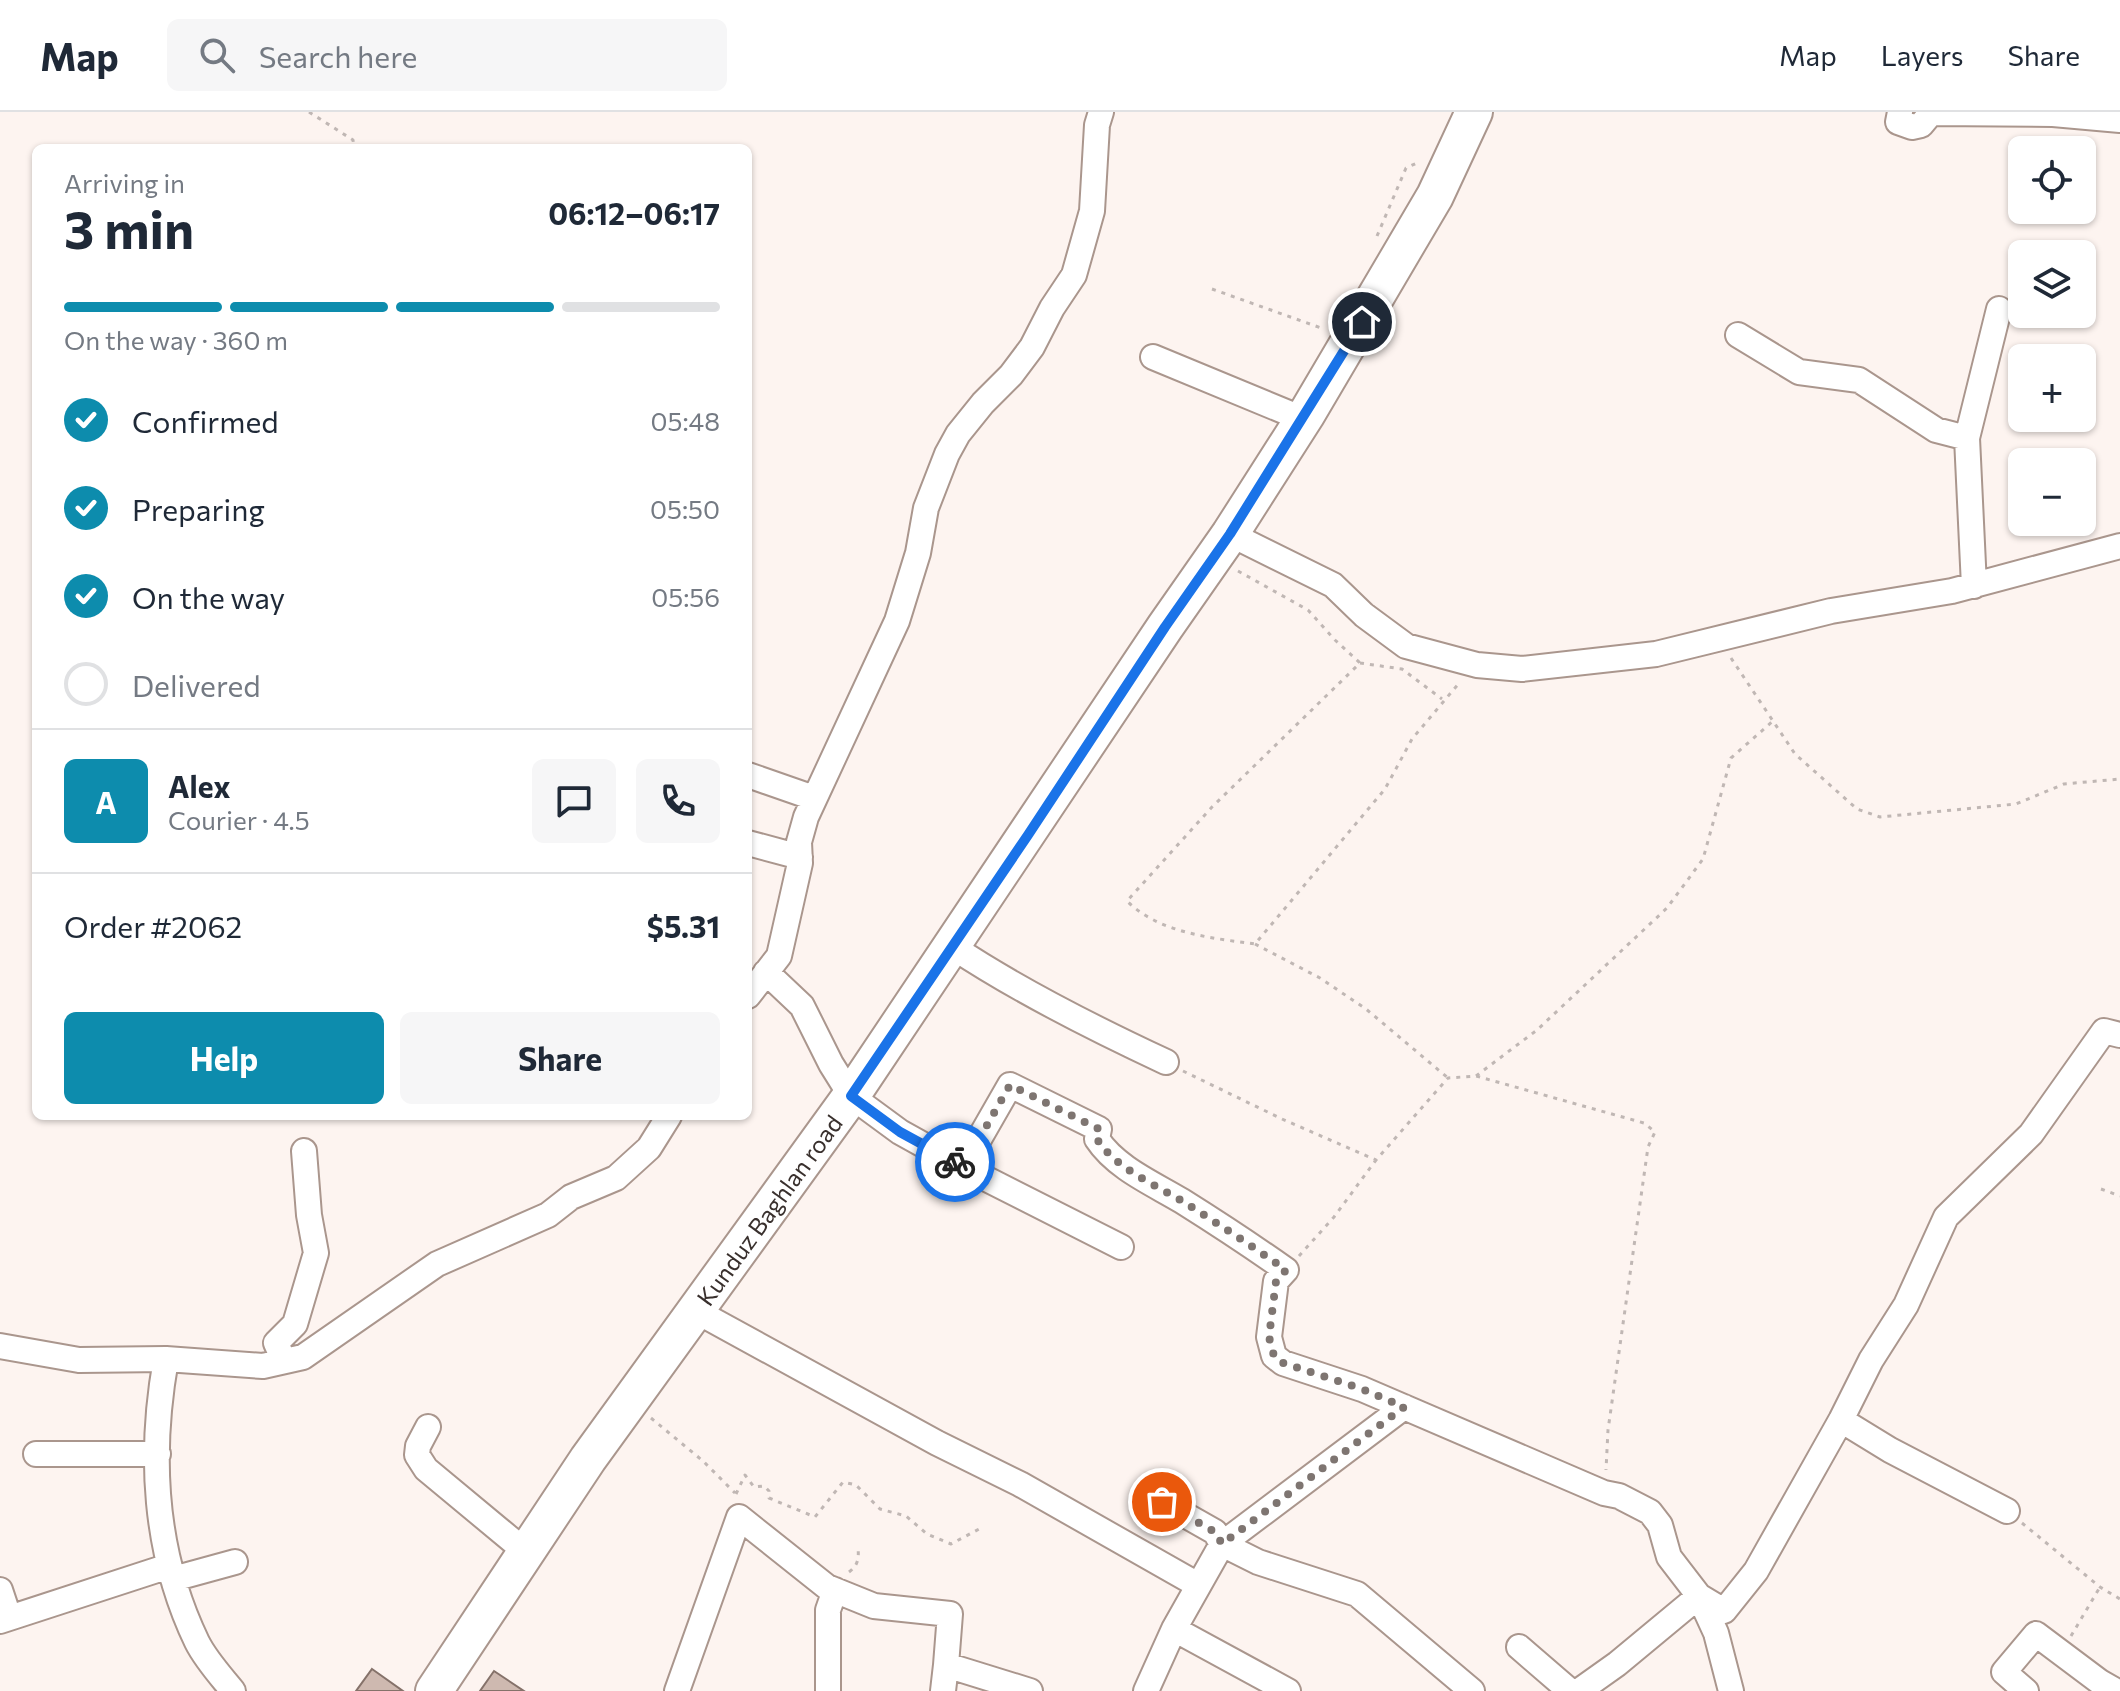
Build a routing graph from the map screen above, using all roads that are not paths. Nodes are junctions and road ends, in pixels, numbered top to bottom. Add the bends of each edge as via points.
1 (1101, 112) edge
2 (1473, 112) edge
3 (1900, 112) edge
4 (2118, 126) edge
5 (1999, 309) dead end
6 (1738, 335) dead end
7 (1153, 357) dead end
8 (1303, 419) junction
9 (1967, 438) junction
10 (1222, 546) junction
11 (2120, 546) edge
12 (1974, 586) junction
13 (752, 776) edge
14 (814, 798) junction
15 (752, 844) edge
16 (800, 857) junction
17 (953, 947) junction
18 (766, 972) junction
19 (752, 991) edge
20 (2120, 1035) edge
21 (1166, 1062) road end
22 (851, 1096) junction
23 (666, 1120) edge
24 (304, 1151) dead end
25 (963, 1167) junction
26 (1121, 1247) dead end
27 (696, 1311) junction
28 (0, 1346) edge
29 (166, 1359) junction
30 (284, 1361) junction
31 (1404, 1407) junction
32 (1841, 1420) junction
33 (428, 1427) dead end
34 (36, 1454) dead end
35 (158, 1454) junction
36 (1162, 1502) dead end
37 (2007, 1511) road end
38 (1222, 1544) junction
39 (526, 1552) junction
40 (235, 1562) dead end
41 (171, 1572) junction
42 (1198, 1585) junction
43 (0, 1590) edge
44 (835, 1590) junction
45 (1699, 1596) junction
46 (5, 1619) edge
47 (1174, 1629) junction
48 (1519, 1647) dead end
49 (946, 1665) junction
50 (233, 1691) edge
51 (434, 1691) edge
52 (677, 1691) edge
53 (828, 1691) edge
54 (943, 1691) edge
55 (1030, 1691) edge
56 (1146, 1691) edge
57 (1288, 1691) edge
58 (1472, 1691) edge
59 (1570, 1691) edge
60 (1579, 1691) edge
61 (1731, 1691) edge
62 (2026, 1691) edge
63 (2116, 1691) edge

1 - 14 street via 1092,211 1074,275 1032,347 947,454 926,508 897,621
2 - 8 highway, Kunduz Baghlan road via 1435,196
3 - 4 street via 1898,122 1912,127 1931,113 2053,114
5 - 9 street
6 - 9 street via 1799,372 1859,380 1936,430
7 - 8 street
8 - 10 highway, Kunduz Baghlan road
9 - 12 street
10 - 12 street via 1333,585 1406,646 1477,665 1522,669 1656,654 1831,611
10 - 17 highway, Kunduz Baghlan road
11 - 12 street
13 - 14 street
14 - 16 street via 799,842
15 - 16 street
16 - 18 street via 779,956
17 - 21 street
17 - 22 highway, Kunduz Baghlan road
18 - 19 street
18 - 22 street via 802,1006
20 - 32 street via 2104,1031 2031,1134 1946,1217 1906,1305
22 - 25 street via 900,1132
22 - 27 highway, Kunduz Baghlan road
23 - 30 street via 649,1148 616,1178 437,1264 303,1357
24 - 30 street via 316,1253 295,1324 276,1343
25 - 26 street
25 - 31 street via 1010,1085 1099,1129 1097,1139 1104,1150 1286,1270 1276,1281 1269,1337 1274,1356
27 - 39 highway, Kunduz Baghlan road
27 - 42 street
28 - 29 street via 79,1360
29 - 30 street via 263,1366
29 - 35 street
31 - 38 street
31 - 45 street via 1650,1512 1660,1525 1669,1557
32 - 37 street
32 - 45 street via 1756,1571 1724,1611
33 - 39 street via 417,1455 426,1469
34 - 35 street
35 - 41 street via 158,1509
36 - 38 street via 1215,1532
38 - 42 street
38 - 58 street via 1258,1562 1357,1594
39 - 51 highway, Kunduz Baghlan road
40 - 41 street
41 - 46 street
41 - 50 street via 197,1641
42 - 47 street
43 - 46 street
44 - 49 street via 874,1606 950,1614
44 - 52 street via 739,1517
44 - 53 street via 828,1610
45 - 60 street
45 - 61 street via 1716,1633
47 - 56 street
47 - 57 street
48 - 59 street
49 - 54 street
49 - 55 street
62 - 63 street via 2004,1672 2036,1634

